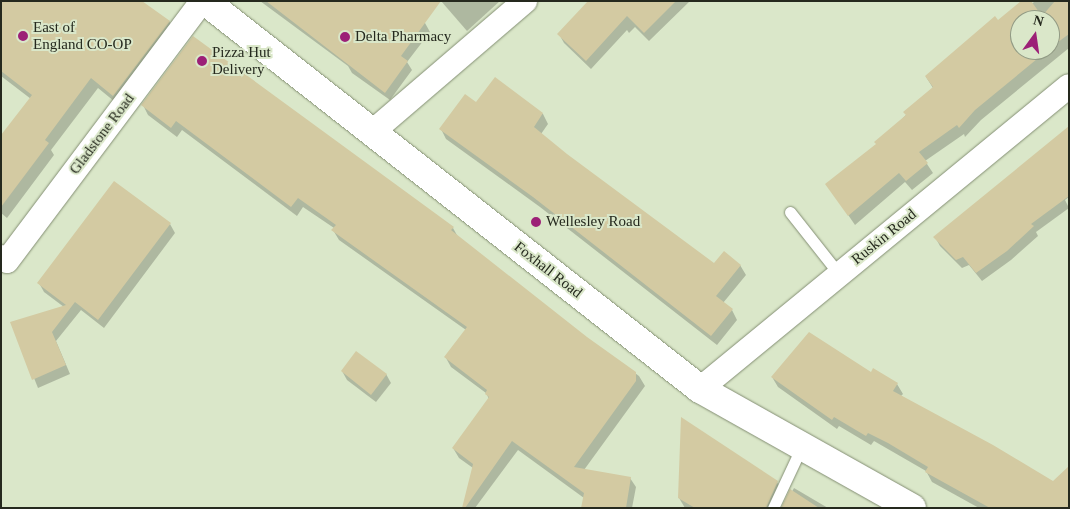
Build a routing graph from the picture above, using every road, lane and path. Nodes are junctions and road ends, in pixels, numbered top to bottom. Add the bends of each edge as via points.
1 (204, 1) edge
2 (525, 1) edge
3 (1069, 86) edge
4 (371, 133) junction
5 (790, 212) dead end
6 (1, 257) edge
7 (839, 274) junction
8 (700, 388) junction
9 (802, 446) junction
10 (774, 508) edge
11 (912, 508) edge

1 - 4 main road, Foxhall Road
1 - 6 street, Gladstone Road via 6,261
2 - 4 street
3 - 7 street, Ruskin Road
4 - 8 main road, Foxhall Road
5 - 7 lane
7 - 8 street, Ruskin Road
8 - 9 main road, Foxhall Road
9 - 10 lane
9 - 11 main road, Foxhall Road

